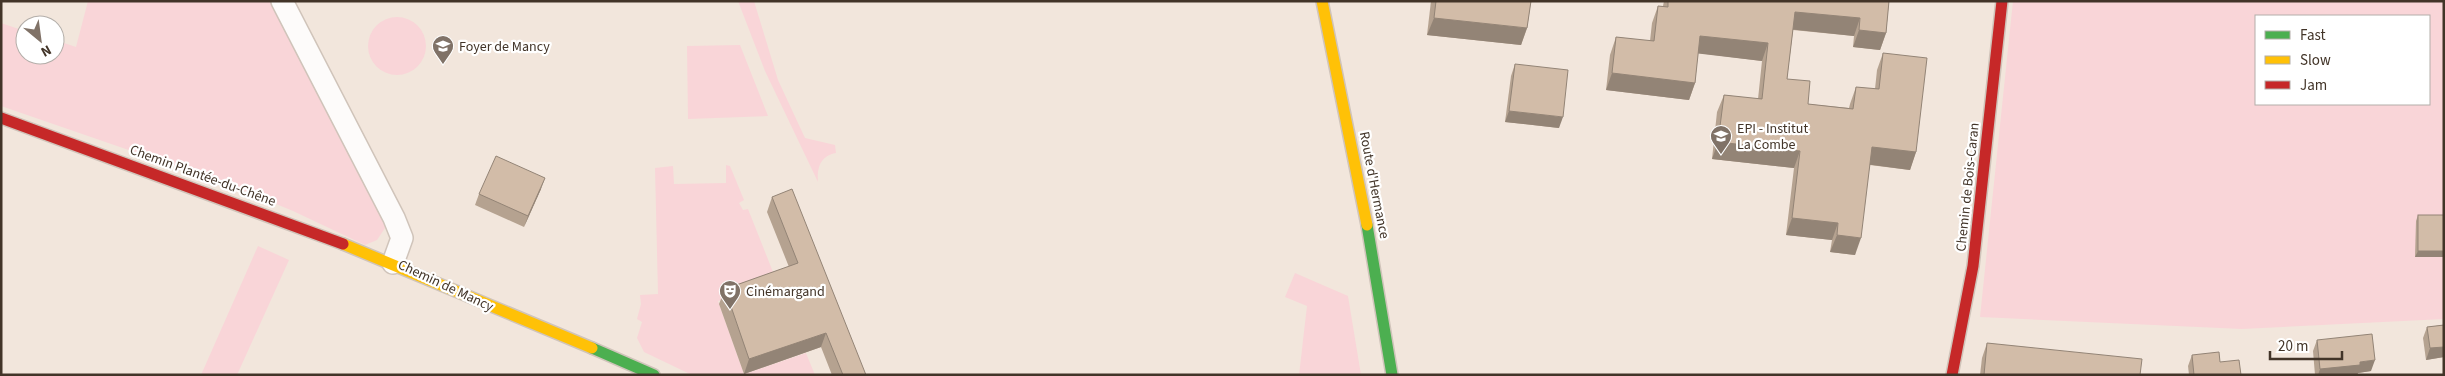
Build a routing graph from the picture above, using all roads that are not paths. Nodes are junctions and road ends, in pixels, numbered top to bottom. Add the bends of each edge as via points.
1 (282, 1) edge
2 (1322, 1) edge
3 (2002, 1) edge
4 (1, 118) edge
5 (393, 263) junction
6 (654, 375) edge
7 (1392, 375) edge
8 (1952, 375) edge

1 - 5 street, Chemin de Mancy via 394,218 402,238
2 - 7 street, Route d'Hermance via 1360,181
3 - 8 street, Chemin de Bois-Caran via 1974,266
4 - 5 street, Chemin Plantée-du-Chêne
5 - 6 street, Chemin de Mancy

